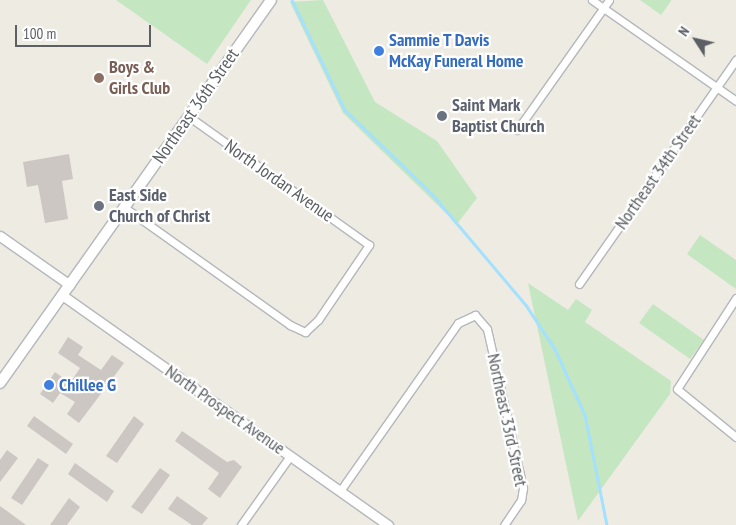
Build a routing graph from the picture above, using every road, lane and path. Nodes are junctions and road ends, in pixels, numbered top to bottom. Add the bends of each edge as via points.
1 (270, 0) edge
2 (592, 0) edge
3 (609, 0) edge
4 (602, 8) junction
5 (736, 60) edge
6 (717, 88) junction
7 (736, 101) edge
8 (188, 116) junction
9 (518, 130) dead end
10 (124, 207) junction
11 (0, 236) edge
12 (579, 284) dead end
13 (70, 285) junction
14 (62, 295) junction
15 (736, 298) edge
16 (0, 383) edge
17 (736, 437) edge
18 (290, 456) junction
19 (340, 491) junction
20 (241, 525) edge
21 (388, 525) edge
22 (504, 525) edge

1 - 8 main road, Northeast 36th Street
2 - 4 street
3 - 4 street
4 - 6 street
4 - 9 street
5 - 6 street, Northeast 34th Street
6 - 7 street
6 - 12 street, Northeast 34th Street
8 - 10 main road, Northeast 36th Street
8 - 10 street, North Jordan Avenue via 369,245 318,320 305,332
10 - 13 main road, Northeast 36th Street
11 - 13 street
13 - 14 main road, Northeast 36th Street
14 - 16 main road, Northeast 36th Street
14 - 18 street, North Prospect Avenue
15 - 17 street via 677,389
18 - 19 street, North Prospect Avenue
18 - 20 street
19 - 21 street, North Prospect Avenue
19 - 22 street, Northeast 33rd Street via 458,323 475,315 487,329 523,488 521,500

